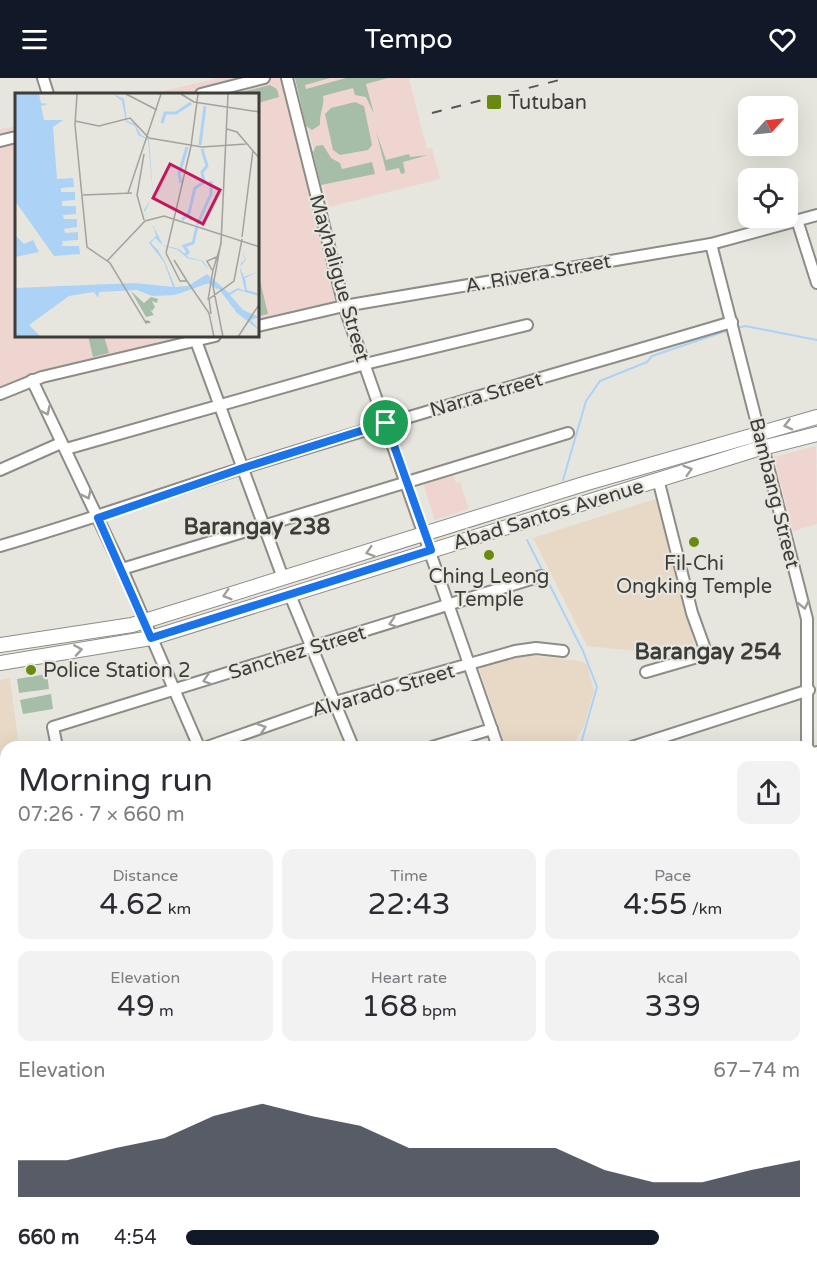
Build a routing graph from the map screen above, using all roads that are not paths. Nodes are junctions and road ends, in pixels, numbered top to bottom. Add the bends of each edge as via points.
1 (43, 78) edge
2 (264, 78) edge
3 (286, 78) edge
4 (48, 93) edge
5 (205, 93) edge
6 (15, 137) edge
7 (0, 141) edge
8 (817, 215) edge
9 (798, 220) edge
10 (798, 223) edge
11 (768, 228) edge
12 (711, 244) junction
13 (817, 283) edge
14 (344, 306) junction
15 (527, 325) dead end
16 (260, 326) edge
17 (733, 328) junction
18 (206, 338) edge
19 (196, 340) junction
20 (365, 364) junction
21 (32, 380) junction
22 (0, 394) edge
23 (220, 405) junction
24 (817, 417) edge
25 (386, 423) junction
26 (760, 432) junction
27 (568, 433) dead end
28 (817, 434) edge
29 (63, 446) junction
30 (764, 447) junction
31 (243, 468) junction
32 (0, 470) edge
33 (658, 479) junction
34 (408, 484) junction
35 (98, 518) junction
36 (264, 527) junction
37 (426, 534) junction
38 (0, 546) edge
39 (431, 550) junction
40 (122, 569) junction
41 (541, 576) dead end
42 (283, 578) junction
43 (290, 595) junction
44 (449, 606) junction
45 (143, 622) junction
46 (151, 638) junction
47 (0, 645) edge
48 (312, 647) junction
49 (563, 651) dead end
50 (0, 663) edge
51 (471, 664) junction
52 (646, 672) dead end
53 (174, 690) junction
54 (808, 690) junction
55 (334, 702) junction
56 (492, 729) junction
57 (56, 741) edge
58 (197, 741) edge
59 (224, 741) edge
60 (350, 741) edge
61 (452, 741) edge
62 (496, 741) edge
63 (651, 741) edge
64 (807, 741) edge

1 - 4 street
2 - 5 street
3 - 14 street, Mayhaligue Street
6 - 7 street
8 - 9 street, A. Rivera Street
10 - 13 street
11 - 12 street, A. Rivera Street
12 - 14 street, A. Rivera Street
12 - 17 street, Bambang Street
14 - 16 street, A. Rivera Street
14 - 20 street, Mayhaligue Street
15 - 20 street
17 - 25 street, Narra Street
17 - 26 street, Bambang Street
18 - 19 street
19 - 21 street
19 - 23 street
20 - 23 street
20 - 25 street, Mayhaligue Street
21 - 22 street
21 -> 29 street
23 - 29 street
23 - 31 street
24 -> 26 main road, Abad Santos Avenue
25 - 31 street, Narra Street
25 - 34 street, Mayhaligue Street
26 - 30 street, Bambang Street
26 - 37 main road, Abad Santos Avenue
27 - 34 street
28 - 30 main road, Abad Santos Avenue
29 - 32 street
29 -> 35 street
33 -> 30 main road, Abad Santos Avenue
30 -> 54 street, Bambang Street via 807,619
31 - 35 street, Narra Street
31 - 36 street
33 - 39 main road, Abad Santos Avenue
33 - 52 street via 705,649 701,656
34 - 36 street
34 - 37 street, Mayhaligue Street
35 - 38 street, Narra Street
35 - 40 street
36 - 40 street
36 - 42 street
37 - 39 street, Mayhaligue Street
37 -> 42 main road, Abad Santos Avenue
39 - 43 main road, Abad Santos Avenue
39 - 44 street, Mayhaligue Street
40 - 45 street
41 - 44 street, Sanchez Street
42 -> 45 main road, Abad Santos Avenue
43 - 46 main road, Abad Santos Avenue
43 - 48 street
44 -> 48 street, Sanchez Street
44 - 51 street, Mayhaligue Street
45 - 46 street
45 - 47 main road, Abad Santos Avenue
50 -> 46 main road, Abad Santos Avenue
46 - 53 street
48 -> 53 street, Sanchez Street
48 - 55 street
49 - 51 street, Alvarado Street via 536,648
51 - 55 street, Alvarado Street
51 - 56 street, Mayhaligue Street
53 - 57 street, Sanchez Street via 54,727
53 - 58 street
54 - 63 street
54 - 64 street, Bambang Street
59 -> 55 street, Alvarado Street
55 - 60 street
56 - 61 street
56 - 62 street, Mayhaligue Street

